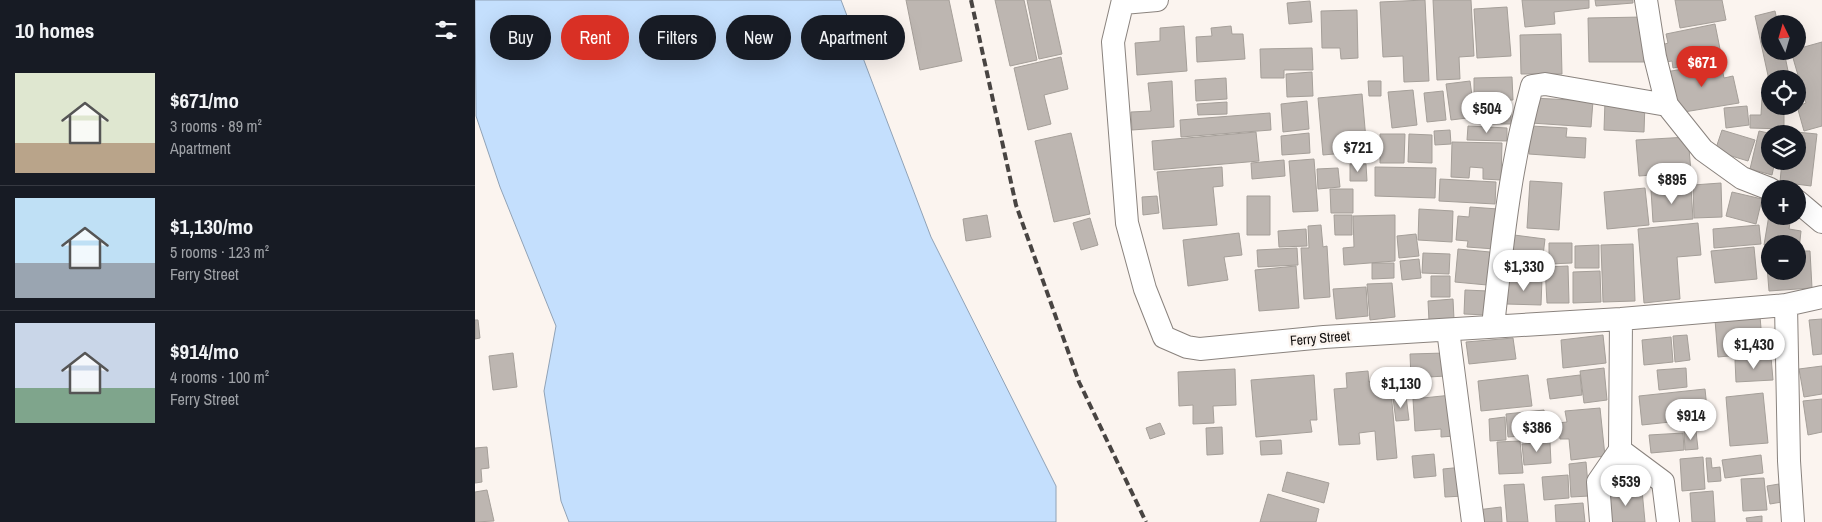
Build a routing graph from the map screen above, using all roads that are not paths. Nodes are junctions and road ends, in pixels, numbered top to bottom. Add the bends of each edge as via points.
1 (1157, 0) edge
2 (1646, 0) edge
3 (1123, 1) edge
4 (1667, 105) junction
5 (1761, 186) edge
6 (1806, 209) edge
7 (1822, 222) edge
8 (1822, 297) edge
9 (1786, 305) junction
10 (1621, 319) junction
11 (1493, 326) junction
12 (1448, 330) junction
13 (1620, 450) junction
14 (1473, 522) edge
15 (1601, 522) edge
16 (1668, 522) edge
17 (1793, 522) edge

1 - 3 street
2 - 4 street
3 - 12 street, Ferry Street via 1113,42 1127,223 1145,289 1164,337 1200,349
4 - 5 street via 1703,150 1741,178
4 - 11 street via 1545,84 1532,86 1520,128 1506,211
6 - 7 street
8 - 9 street, Ferry Street
9 - 10 street, Ferry Street
9 - 17 street
10 - 11 street, Ferry Street
10 - 13 street
11 - 12 street, Ferry Street
12 - 14 street
13 - 15 street via 1598,482
13 - 16 street via 1663,482

